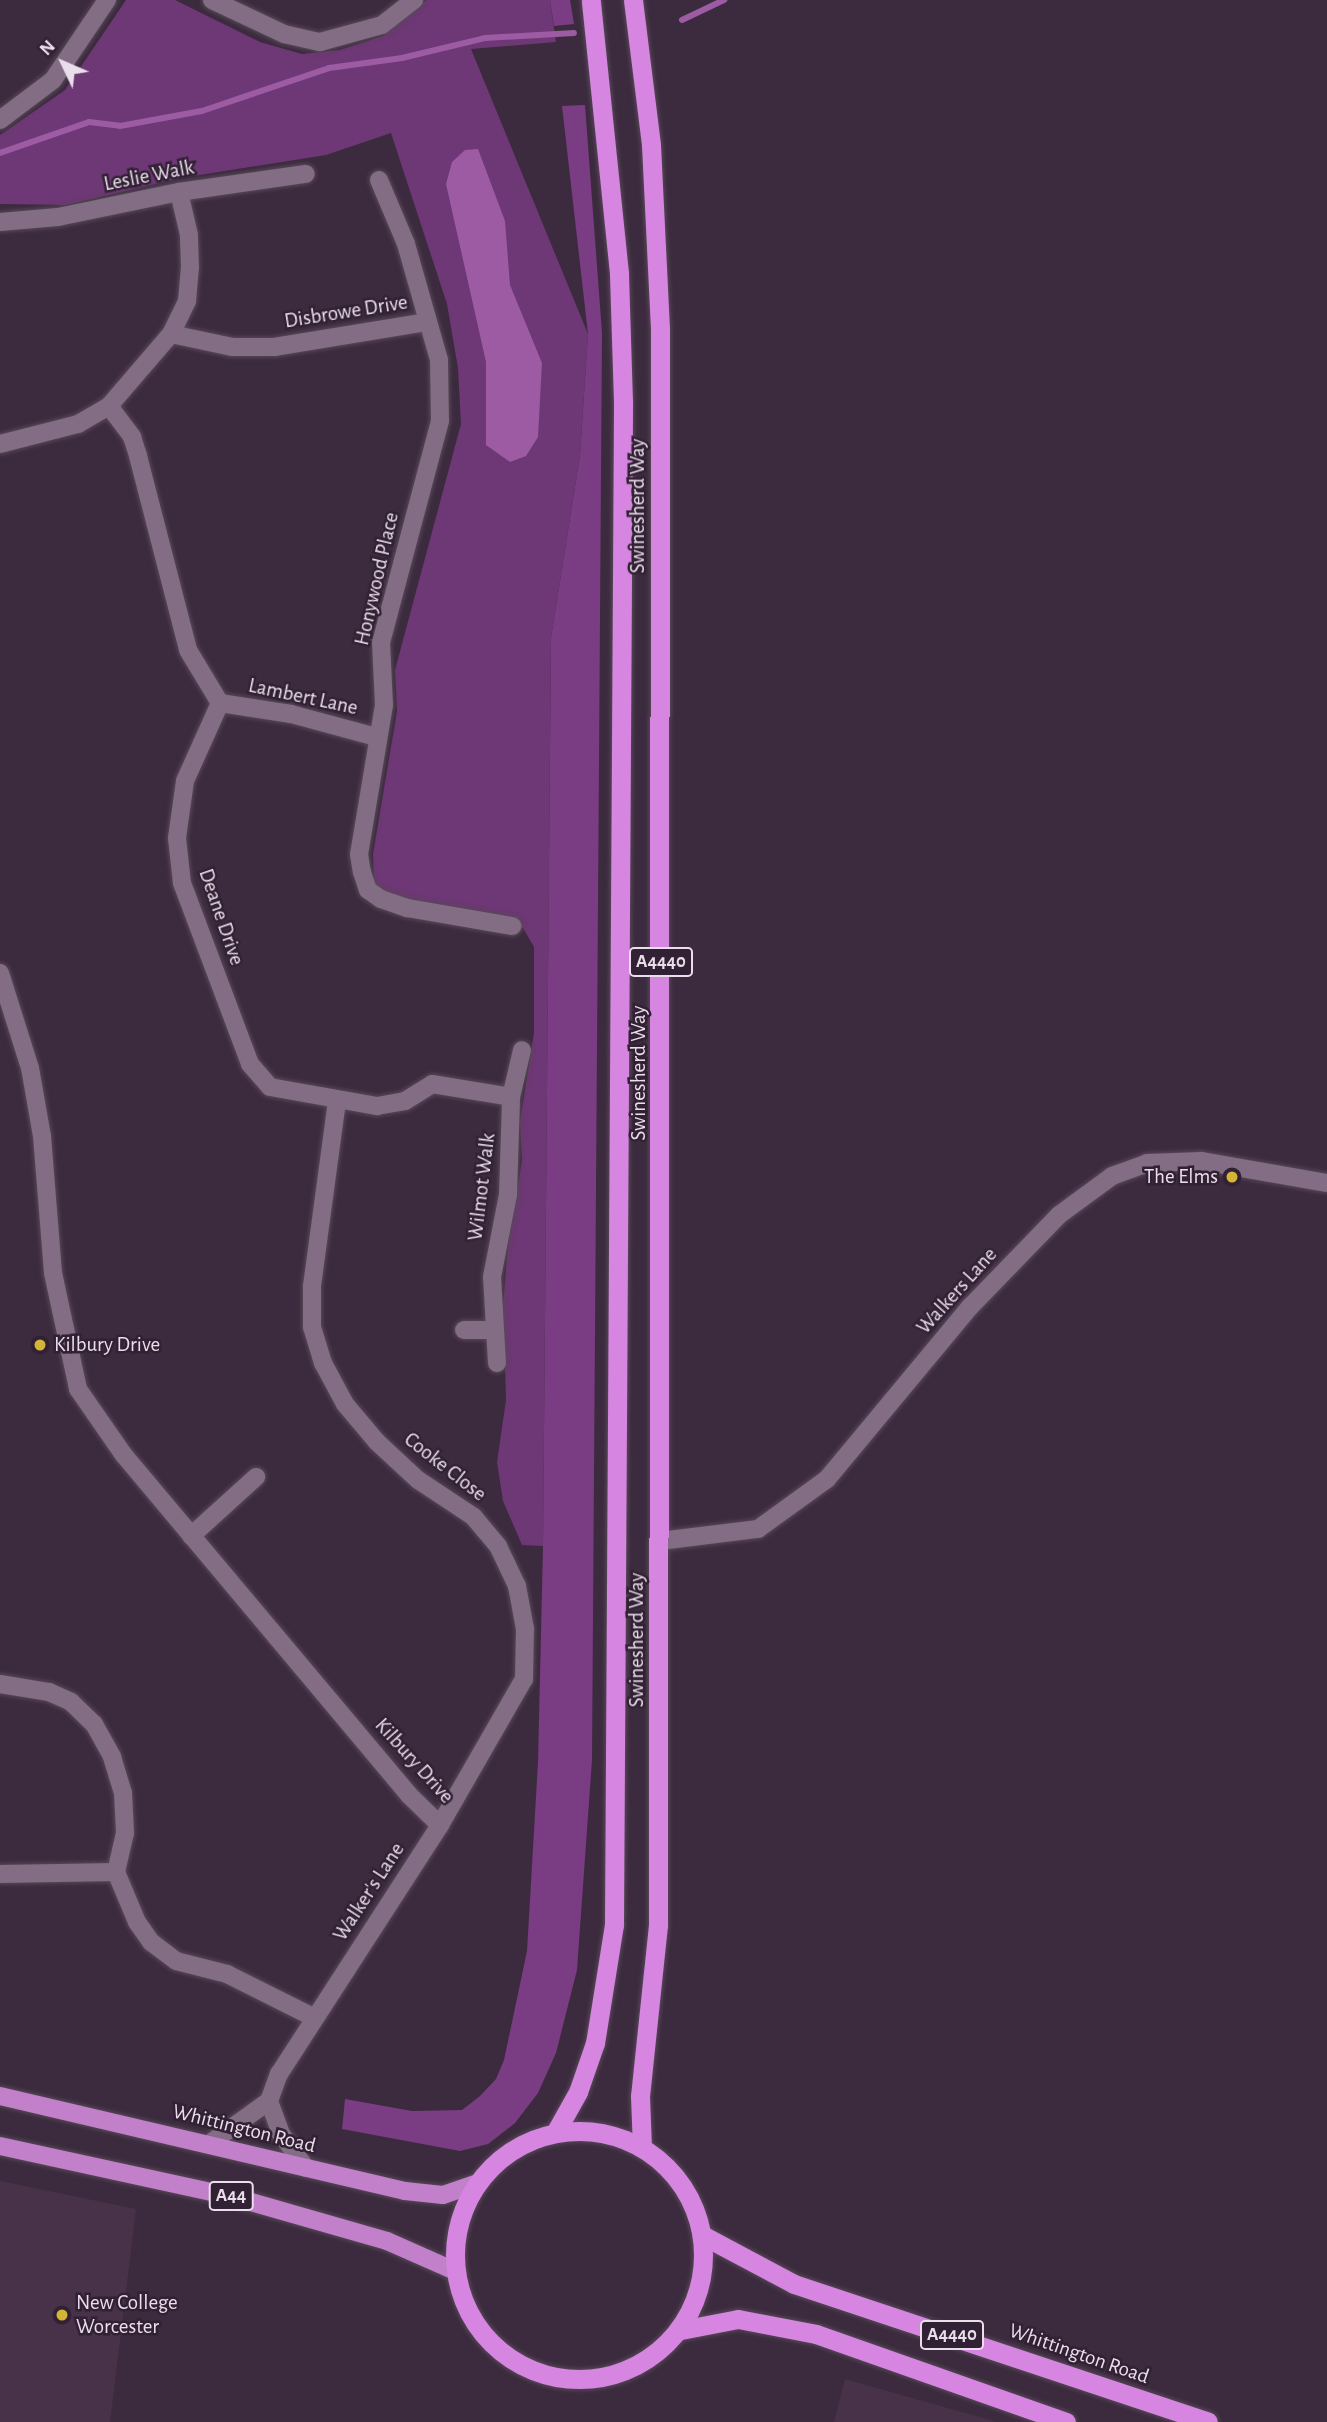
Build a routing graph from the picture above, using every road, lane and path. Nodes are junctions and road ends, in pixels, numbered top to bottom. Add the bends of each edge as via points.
1 (107, 0) edge
2 (212, 0) edge
3 (414, 0) edge
4 (591, 0) edge
5 (633, 0) edge
6 (0, 120) edge
7 (306, 174) dead end
8 (379, 180) dead end
9 (179, 192) junction
10 (0, 222) edge
11 (426, 322) junction
12 (171, 334) junction
13 (109, 406) junction
14 (0, 444) edge
15 (220, 703) junction
16 (376, 737) junction
17 (512, 926) dead end
18 (0, 973) edge
19 (522, 1050) dead end
20 (512, 1097) junction
21 (337, 1100) junction
22 (1327, 1183) edge
23 (464, 1330) dead end
24 (493, 1330) junction
25 (497, 1363) dead end
26 (256, 1477) dead end
27 (191, 1536) junction
28 (660, 1541) junction
29 (0, 1684) edge
30 (510, 1709) joint
31 (440, 1825) junction
32 (116, 1872) junction
33 (0, 1874) edge
34 (315, 2018) junction
35 (0, 2096) edge
36 (269, 2101) junction
37 (555, 2133) junction
38 (209, 2144) junction
39 (0, 2146) edge
40 (642, 2147) junction
41 (306, 2168) junction
42 (477, 2183) junction
43 (702, 2235) junction
44 (455, 2271) junction
45 (681, 2330) junction
46 (1066, 2422) edge
47 (1208, 2422) edge

1 - 6 street via 53,80
2 - 3 street via 285,34 320,42 382,25
4 - 37 highway, Swinesherd Way / A4440 via 619,273 623,402 614,1925 595,2043 578,2092
5 - 28 highway, Swinesherd Way / A4440 via 651,145 660,329
7 - 9 street, Leslie Walk
8 - 11 street, Honywood Place via 406,244
9 - 10 street, Leslie Walk via 58,217
9 - 12 street via 189,235 190,267 187,301
11 - 12 street, Disbrowe Drive via 274,347 232,347
11 - 16 street, Honywood Place via 439,360 440,421 381,642 384,705
12 - 13 street
13 - 14 street via 78,424
13 - 15 street via 132,437 188,650
15 - 16 street, Lambert Lane via 291,714
15 - 21 street, Deane Drive via 193,759 178,808 181,883 250,1064 270,1087
16 - 17 street, Honywood Place via 359,854 368,890 407,908
18 - 27 street, Kilbury Drive via 30,1068 42,1136 53,1273 78,1389 123,1454
19 - 20 street, Wilmot Walk
20 - 21 street, Deane Drive via 432,1084 390,1107
20 - 24 street, Wilmot Walk via 513,1159 492,1277
21 - 30 street, Cooke Close via 312,1286 312,1327 323,1363 350,1411 418,1480 474,1517 498,1546 517,1586 525,1629 524,1679
22 - 28 street, Walkers Lane via 1201,1161 1147,1163 1112,1176 1059,1215 970,1307 827,1479 758,1529
23 - 24 street
24 - 25 street, Wilmot Walk
26 - 27 street
27 - 31 street, Kilbury Drive via 409,1795
28 - 40 highway, Swinesherd Way / A4440 via 658,1925 640,2096
29 - 32 street via 49,1692 71,1702 94,1724 112,1757 123,1793 125,1833
30 - 31 street, Walker's Lane
31 - 34 street, Walker's Lane
32 - 33 street
32 - 34 street via 136,1922 150,1942 176,1961 228,1974
34 - 36 street, Walker's Lane
35 - 38 main road, Whittington Road / A44
36 - 38 street, Walker's Lane
36 - 41 street via 281,2134
37 - 40 highway via 599,2132
37 - 42 highway via 510,2151
38 - 41 main road, Whittington Road / A44
39 - 44 main road, A44 via 230,2196 387,2241
40 - 43 highway via 666,2165 689,2196
41 - 42 main road, Whittington Road / A44 via 430,2194 443,2195
42 - 44 highway via 457,2228
43 - 45 highway via 697,2297
43 - 47 highway, Whittington Road / A4440 via 794,2284
44 - 45 highway via 476,2327 497,2350 534,2372 580,2380 623,2372 658,2352
45 - 46 highway, A4440 via 738,2319 816,2334

